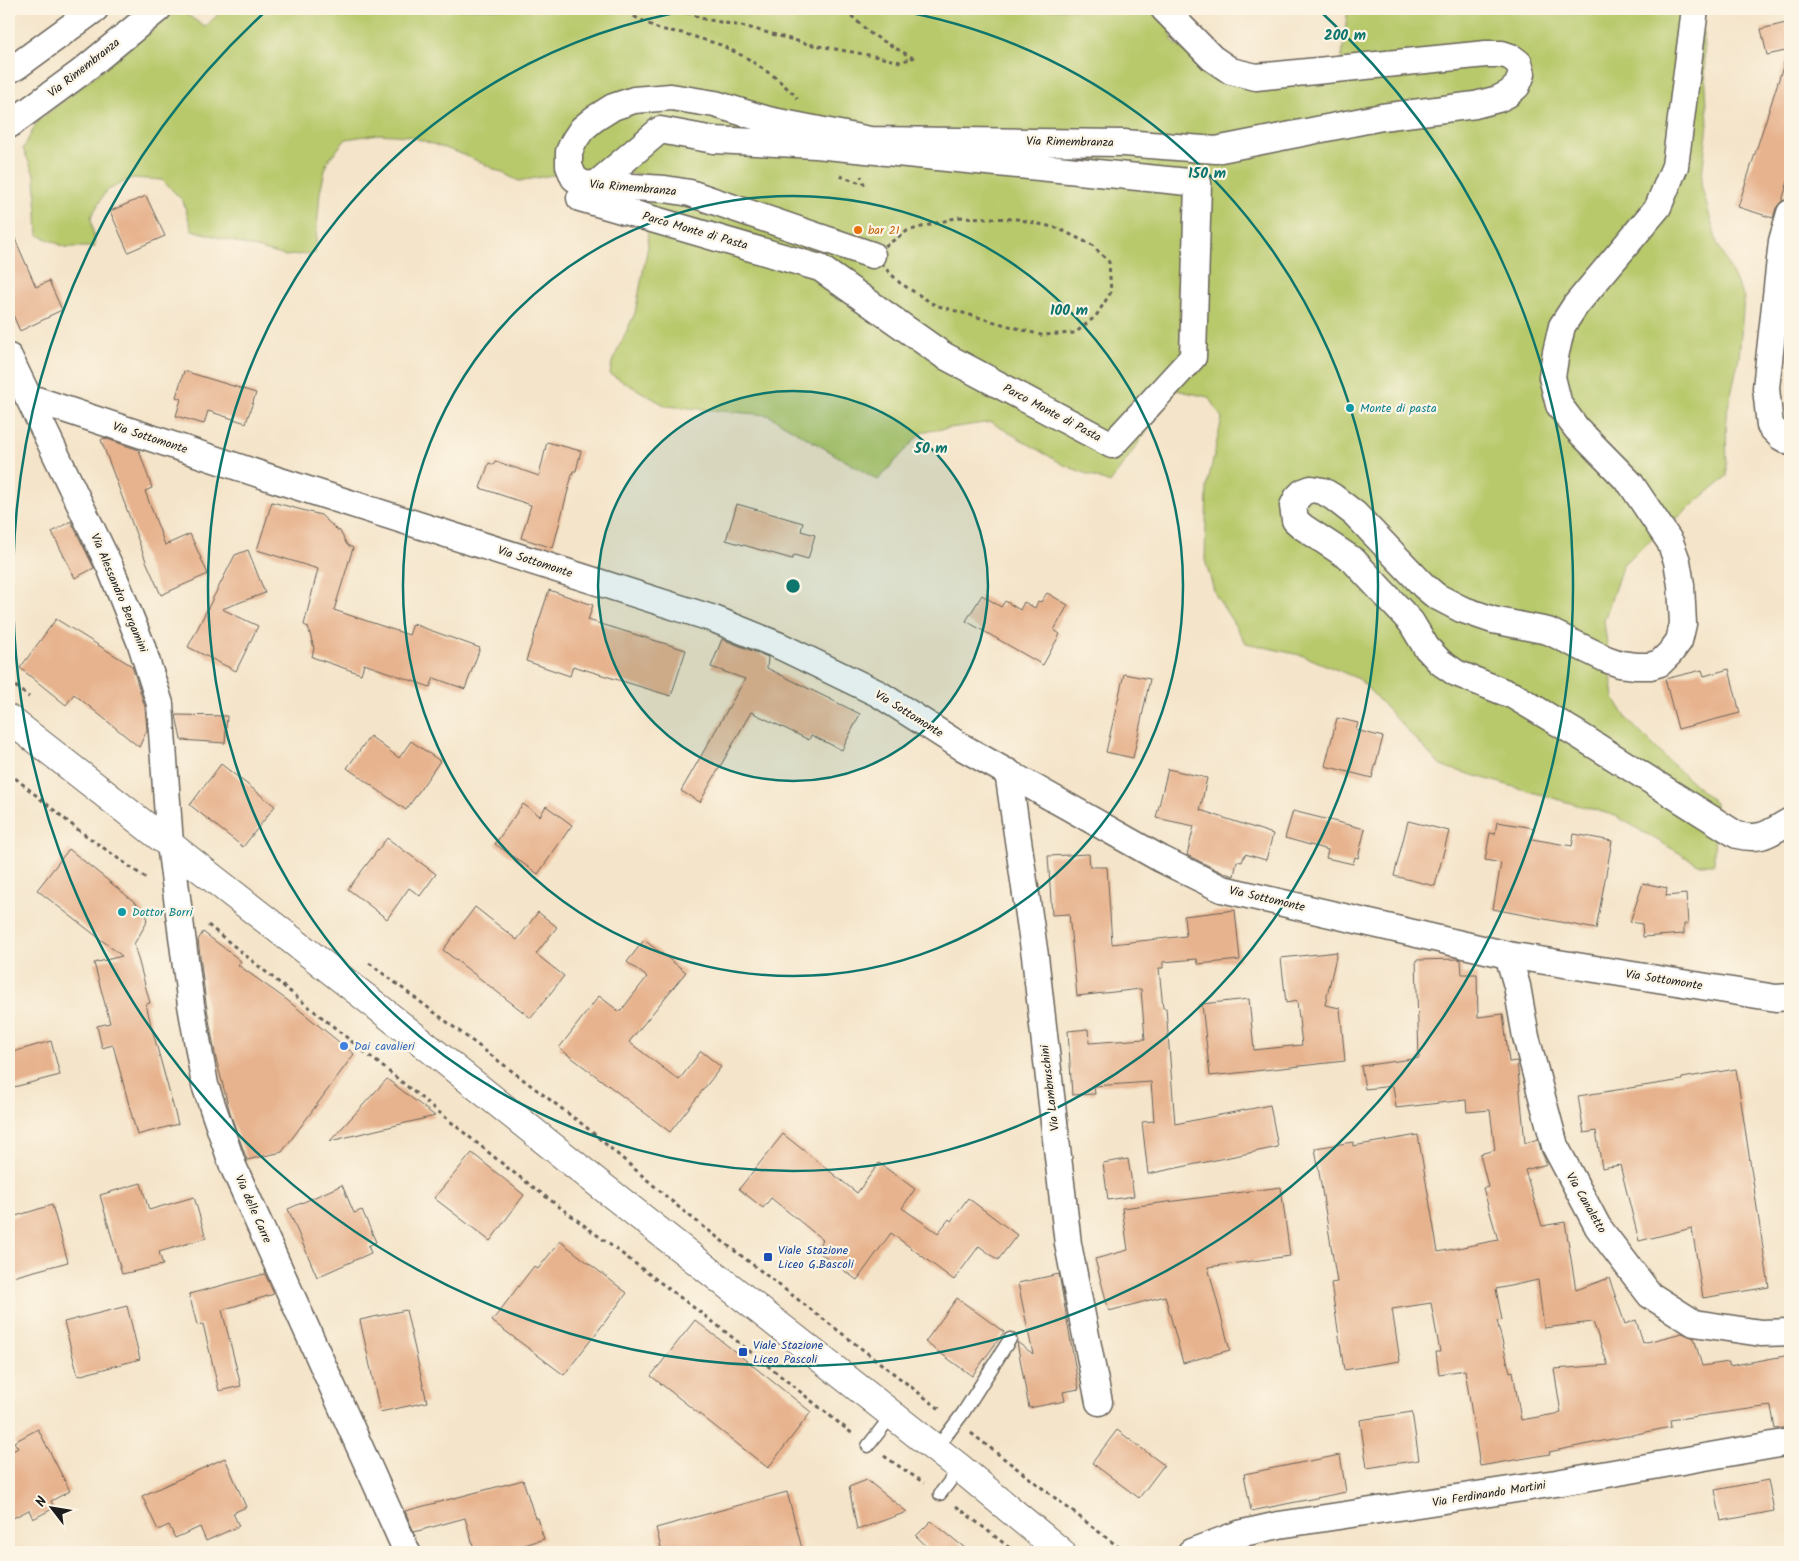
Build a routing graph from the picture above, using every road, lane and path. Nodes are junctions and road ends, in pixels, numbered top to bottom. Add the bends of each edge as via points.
1 (95, 9) edge
2 (158, 9) edge
3 (655, 9) edge
4 (844, 9) edge
5 (1164, 9) edge
6 (1694, 9) edge
7 (9, 70) edge
8 (9, 125) edge
9 (594, 185) junction
10 (1790, 213) edge
11 (872, 255) junction
12 (9, 358) edge
13 (28, 397) junction
14 (1790, 442) edge
15 (9, 681) edge
16 (31, 700) dead end
17 (9, 719) edge
18 (1008, 772) junction
19 (9, 773) edge
20 (1790, 821) edge
21 (170, 844) junction
22 (177, 900) junction
23 (1508, 955) junction
24 (364, 960) dead end
25 (1790, 997) edge
26 (1790, 1332) edge
27 (1010, 1339) dead end
28 (1100, 1402) dead end
29 (892, 1415) junction
30 (956, 1421) junction
31 (1790, 1442) edge
32 (868, 1446) junction
33 (936, 1449) junction
34 (960, 1468) junction
35 (940, 1494) junction
36 (407, 1552) edge
37 (1015, 1552) edge
38 (1061, 1552) edge
39 (1125, 1552) edge
40 (1191, 1552) edge

1 - 7 street
2 - 8 street, Via Rimembranza via 80,73
3 - 4 path via 688,12 704,19 808,44 900,62 913,58 871,34
5 - 9 street, Via Rimembranza via 1212,58 1231,71 1256,77 1486,54 1511,57 1519,63 1522,74 1517,86 1508,94 1483,103 1382,117 1216,150 1124,143 870,140 768,120 715,104 671,97 634,100 594,119 574,141 569,152 569,166 574,178 583,184
6 - 20 street via 1674,166 1668,185 1658,207 1562,326 1552,377 1559,405 1577,429 1631,484 1670,542 1681,585 1683,624 1679,641 1670,653 1660,663 1650,666 1620,664 1548,631 1493,620 1460,609 1424,586 1355,514 1323,490 1303,492 1293,506 1294,516 1303,527 1353,560 1410,622 1426,647 1456,673 1514,696 1737,835 1764,836
9 - 9 street, Parco Monte di Pasta via 660,130 714,140 816,145 1198,183 1193,357 1112,445 943,355 820,268 580,198
9 - 11 street, Via Rimembranza via 690,193
10 - 14 street via 1782,241 1766,388 1770,426
11 - 11 path via 900,283 935,305 1041,335 1075,333 1096,316 1111,292 1109,262 1092,245 1058,228 1017,219 959,217 907,231
12 - 13 street, Via Alessandro Bergamini
13 - 18 street, Via Sottomonte via 714,619 780,646 879,694
13 - 21 street, Via Alessandro Bergamini via 110,567 141,644 160,704
15 - 16 path
17 - 21 main road
18 - 23 street, Via Sottomonte via 1160,859 1222,889
18 - 28 street, Via Lambruschini via 1034,956 1068,1244
19 - 22 path via 77,829
21 - 22 street, Via delle Carre
21 - 29 main road
22 - 32 path via 509,1169 717,1326
22 - 36 street, Via delle Carre via 205,1085 233,1166
23 - 25 street, Via Sottomonte via 1776,998
23 - 26 street, Via Canaletto via 1555,1146 1598,1227 1650,1295 1694,1323 1761,1333
24 - 30 path via 586,1127 682,1210
27 - 30 lane
29 - 32 lane
29 - 33 main road
30 - 33 lane
30 - 39 path
31 - 40 street, Via Ferdinando Martini via 1556,1483 1279,1525 1239,1534
32 - 35 path
33 - 34 main road
34 - 35 lane
34 - 38 main road
35 - 37 path

